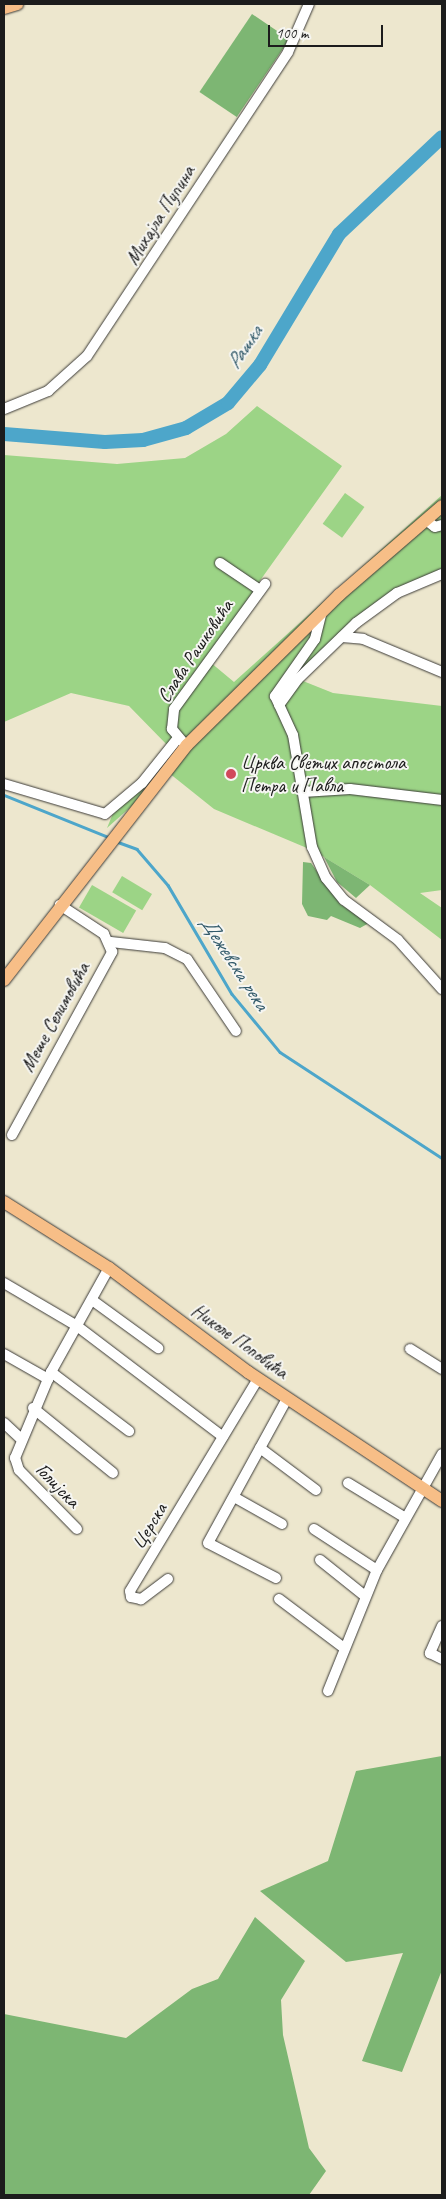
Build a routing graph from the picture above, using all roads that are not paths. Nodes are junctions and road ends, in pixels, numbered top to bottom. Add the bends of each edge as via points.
1 (16, 4) edge
2 (309, 4) edge
3 (4, 8) edge
4 (4, 410) edge
5 (442, 506) edge
6 (426, 520) junction
7 (442, 525) edge
8 (220, 563) dead end
9 (442, 574) edge
10 (321, 614) junction
11 (342, 637) junction
12 (442, 672) edge
13 (279, 705) junction
14 (182, 741) junction
15 (4, 784) edge
16 (303, 792) junction
17 (442, 800) edge
18 (60, 905) junction
19 (111, 942) junction
20 (4, 980) edge
21 (442, 989) edge
22 (236, 1031) dead end
23 (12, 1135) dead end
24 (4, 1202) edge
25 (109, 1268) junction
26 (4, 1282) edge
27 (92, 1300) junction
28 (77, 1326) junction
29 (158, 1348) dead end
30 (410, 1349) dead end
31 (4, 1354) edge
32 (442, 1369) edge
33 (49, 1375) junction
34 (258, 1379) junction
35 (287, 1399) junction
36 (33, 1408) junction
37 (4, 1423) edge
38 (129, 1431) dead end
39 (223, 1437) junction
40 (20, 1438) junction
41 (260, 1448) junction
42 (442, 1454) edge
43 (113, 1473) dead end
44 (348, 1483) dead end
45 (420, 1488) junction
46 (316, 1490) dead end
47 (234, 1497) junction
48 (442, 1501) edge
49 (404, 1517) junction
50 (282, 1524) dead end
51 (77, 1529) dead end
52 (314, 1529) dead end
53 (320, 1560) dead end
54 (377, 1570) junction
55 (276, 1578) dead end
56 (168, 1579) dead end
57 (365, 1596) junction
58 (279, 1599) dead end
59 (442, 1626) edge
60 (344, 1648) junction
61 (442, 1659) edge
62 (328, 1691) dead end

1 - 3 main road
2 - 4 street, Михајла Пупина via 288,52 87,356 48,391
5 - 6 main road
6 - 7 street via 435,527
6 - 10 main road
8 - 14 street, Слава Рашковића via 262,587 174,709 171,725
9 - 11 street via 397,593
10 - 13 street via 315,639 275,696
10 - 14 main road
11 - 12 street via 363,639
11 - 13 street via 298,679
13 - 16 street via 293,735
14 - 15 street via 142,784 105,814
14 - 18 main road
16 - 17 street via 350,789
16 - 21 street via 312,847 326,878 344,900 398,940
18 - 19 street, Меше Селимовића
18 - 20 main road
19 - 22 street, Меше Селимовића via 165,948 187,958
19 - 23 street, Меше Селимовића via 112,952
24 - 25 main road, Николе Поповића
25 - 27 street, Голијска
25 - 34 main road, Николе Поповића
26 - 28 street
27 - 28 street, Голијска
27 - 29 street
28 - 33 street, Голијска
28 - 39 street
30 - 32 street
31 - 33 street
33 - 36 street, Голијска
33 - 38 street
34 - 35 main road, Николе Поповића
34 - 39 street, Церска
35 - 41 street
35 - 45 main road, Николе Поповића
36 - 40 street, Голијска
36 - 43 street, Голијска
37 - 40 street
39 - 56 street, Церска via 130,1590 131,1597 141,1599
40 - 51 street, Голијска via 15,1464
41 - 46 street
41 - 47 street
42 - 45 street
44 - 49 street
45 - 48 main road, Николе Поповића
45 - 49 street
47 - 50 street
47 - 55 street via 208,1543
49 - 54 street
52 - 54 street
53 - 57 street
54 - 57 street
57 - 60 street
58 - 60 street
59 - 61 street via 430,1653
60 - 62 street

